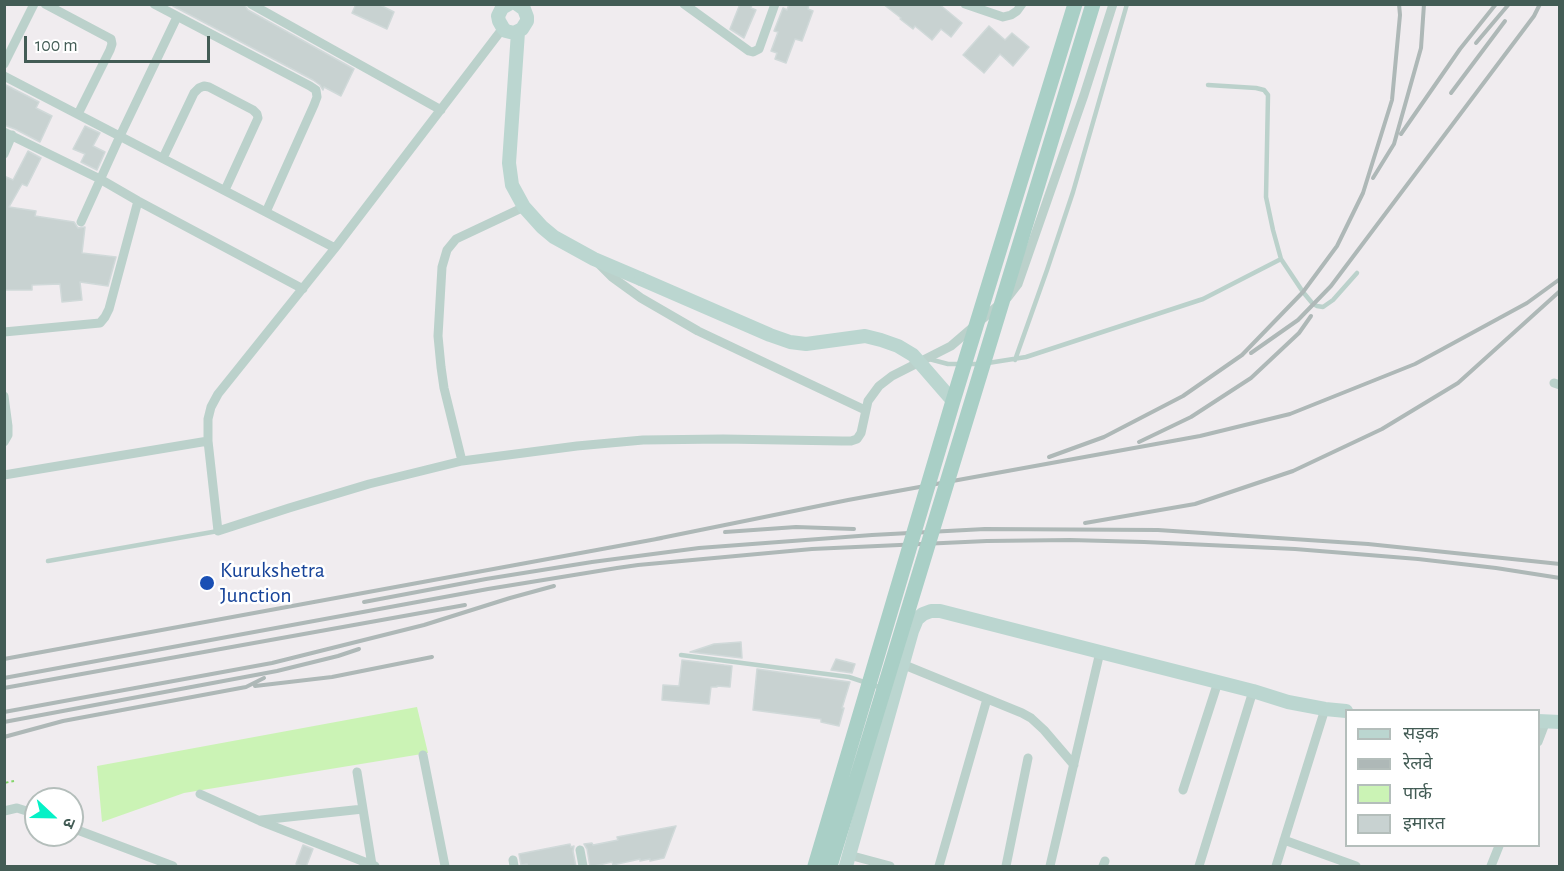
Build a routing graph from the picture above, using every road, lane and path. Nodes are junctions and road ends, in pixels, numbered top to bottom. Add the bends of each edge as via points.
1 (34, 4) edge
2 (45, 4) edge
3 (154, 4) edge
4 (251, 4) edge
5 (684, 4) edge
6 (775, 4) edge
7 (965, 4) edge
8 (1022, 4) edge
9 (1075, 4) edge
10 (1093, 4) edge
11 (1113, 4) edge
12 (1127, 4) edge
13 (515, 6) edge
14 (177, 17) junction
15 (502, 28) junction
16 (518, 32) junction
17 (4, 64) edge
18 (4, 76) edge
19 (1208, 85) dead end
20 (441, 110) junction
21 (78, 114) junction
22 (8, 134) edge
23 (120, 136) junction
24 (4, 154) edge
25 (163, 158) junction
26 (100, 179) junction
27 (225, 190) junction
28 (138, 201) junction
29 (524, 207) junction
30 (266, 212) junction
31 (81, 222) dead end
32 (335, 248) junction
33 (1281, 259) junction
34 (594, 260) junction
35 (1357, 273) dead end
36 (303, 289) junction
37 (4, 332) edge
38 (926, 359) junction
39 (1015, 360) junction
40 (4, 396) edge
41 (954, 401) junction
42 (866, 410) junction
43 (208, 441) junction
44 (4, 442) edge
45 (462, 461) junction
46 (4, 475) edge
47 (218, 531) junction
48 (48, 561) dead end
49 (1100, 652) junction
50 (681, 655) dead end
51 (902, 664) junction
52 (1218, 682) junction
53 (1252, 691) junction
54 (894, 692) junction
55 (987, 699) junction
56 (1324, 709) junction
57 (1345, 711) edge
58 (1548, 721) edge
59 (1540, 740) edge
60 (423, 755) dead end
61 (1028, 758) dead end
62 (1074, 765) junction
63 (357, 772) dead end
64 (14, 781) dead end
65 (4, 783) edge
66 (1183, 790) dead end
67 (200, 794) dead end
68 (363, 808) junction
69 (24, 810) edge
70 (4, 811) edge
71 (260, 821) junction
72 (84, 833) edge
73 (1284, 840) junction
74 (1499, 847) edge
75 (580, 850) dead end
76 (847, 861) edge
77 (373, 866) edge
78 (173, 867) edge
79 (445, 867) edge
80 (583, 867) edge
81 (815, 867) edge
82 (830, 867) edge
83 (890, 867) edge
84 (939, 867) edge
85 (1006, 867) edge
86 (1050, 867) edge
87 (1199, 867) edge
88 (1276, 867) edge
89 (1356, 867) edge
90 (1491, 867) edge

1 - 17 street
2 - 21 street via 111,39 110,50
3 - 14 street
4 - 20 street
5 - 6 street via 753,52 759,49
7 - 8 street via 1003,17
9 - 41 main road, bridge
10 - 82 main road, bridge
11 - 38 street via 1018,284 960,339
12 - 39 lane via 1073,192
13 - 15 main road via 502,8 498,16
13 - 16 main road via 527,21
14 - 23 street
14 - 30 street via 316,90 314,105
15 - 16 main road
15 - 20 street
16 - 29 main road via 509,163 512,185
18 - 21 street
19 - 33 lane via 1256,88 1268,95 1266,197
20 - 32 street
21 - 23 street
22 - 24 street
22 - 26 street
23 - 25 street
23 - 26 street
25 - 27 street
25 - 27 street via 194,93 209,87 258,114
26 - 28 street
26 - 31 street
27 - 30 street
28 - 36 street
28 - 37 street via 109,309 100,323
29 - 34 main road via 554,237
29 - 45 street via 456,239 447,250 442,267 439,346 444,388
30 - 32 street
32 - 36 street
33 - 35 lane via 1317,306 1334,300
33 - 39 lane via 1203,299
34 - 41 main road, bridge via 790,342 806,344 865,336 898,346 914,355
34 - 42 street via 641,298 698,331
36 - 43 street via 218,394 208,418
38 - 39 lane via 975,365
38 - 42 street via 879,386
40 - 44 street via 8,435
41 - 81 main road, bridge
42 - 45 street via 861,433 851,441 643,440
43 - 46 street
43 - 47 street
45 - 47 street via 369,484
47 - 48 lane
49 - 51 main road via 931,611 917,619
49 - 52 main road
49 - 62 street
50 - 54 lane via 849,677
51 - 54 main road
51 - 55 street
52 - 53 main road
52 - 66 street
53 - 56 main road
53 - 87 street
54 - 76 main road
55 - 62 street via 1031,718
55 - 84 street
56 - 57 main road
56 - 73 street
58 - 59 street
60 - 79 street
61 - 85 street
62 - 86 street
63 - 68 street
64 - 65 path
67 - 71 street
68 - 71 street
68 - 77 street
69 - 70 street
71 - 77 street
72 - 78 street
73 - 88 street
73 - 89 street
74 - 90 street
75 - 80 street
76 - 83 street

